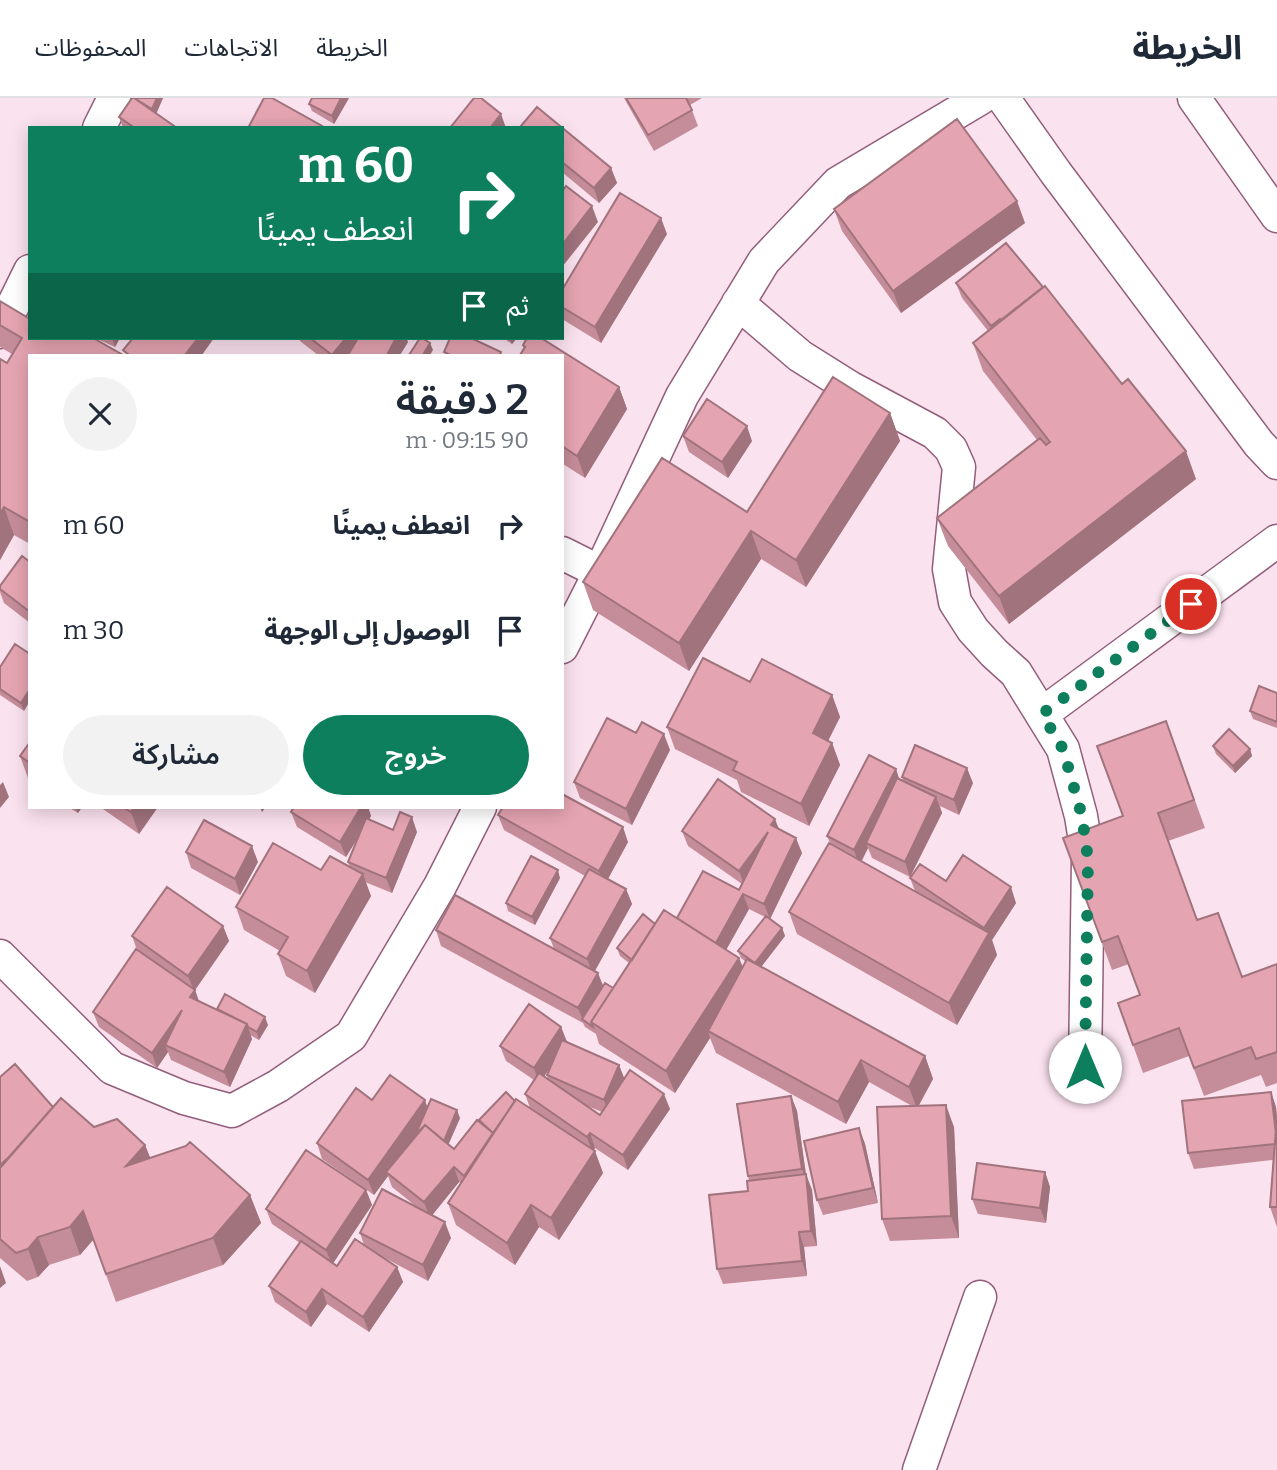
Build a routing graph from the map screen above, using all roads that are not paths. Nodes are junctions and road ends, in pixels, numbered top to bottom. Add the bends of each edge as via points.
1 (114, 98) edge
2 (981, 98) edge
3 (1003, 98) edge
4 (1194, 98) edge
5 (100, 126) edge
6 (1277, 216) edge
7 (28, 277) edge
8 (738, 303) junction
9 (12, 326) edge
10 (1277, 463) edge
11 (1277, 541) edge
12 (564, 554) edge
13 (600, 572) junction
14 (564, 642) edge
15 (1042, 714) junction
16 (479, 809) edge
17 (0, 956) edge
18 (1085, 1067) dead end
19 (980, 1297) dead end
20 (919, 1470) edge

1 - 5 street
2 - 8 street via 838,183 764,261
3 - 10 street
4 - 6 street
7 - 9 street
8 - 13 street via 682,396
8 - 15 street via 800,356 935,433 951,449 959,467 949,569 955,602 973,630 1016,673
11 - 15 street
12 - 13 street
13 - 14 street
15 - 18 street via 1063,749 1082,816 1088,859
16 - 17 street via 440,886 351,1036 232,1111 184,1098 112,1068
19 - 20 street

